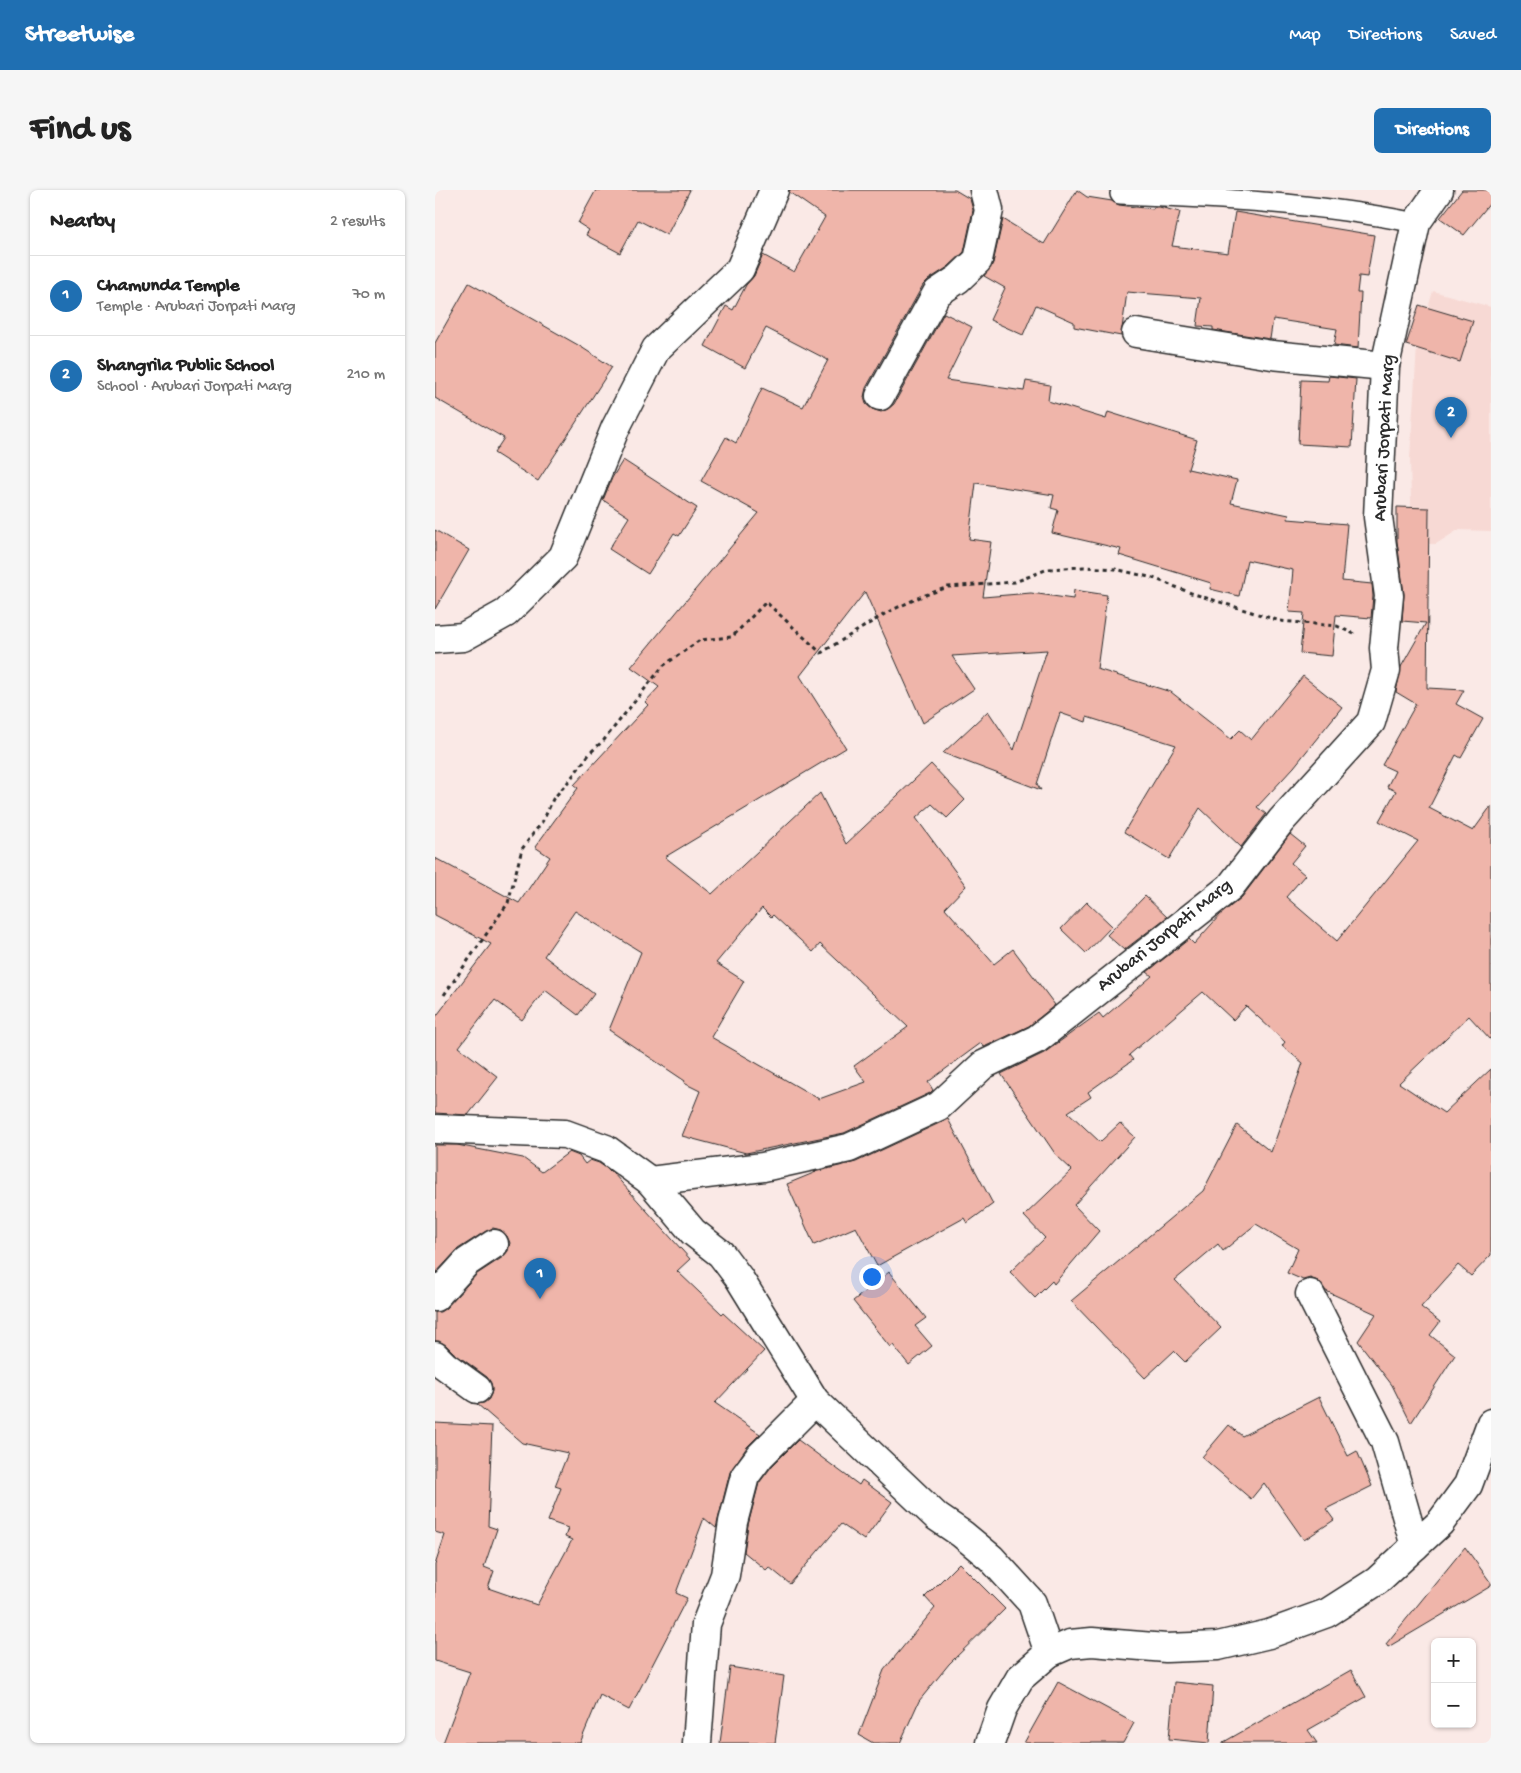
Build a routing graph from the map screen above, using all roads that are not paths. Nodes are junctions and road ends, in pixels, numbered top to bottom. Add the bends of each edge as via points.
1 (774, 190) edge
2 (984, 190) edge
3 (1439, 190) edge
4 (1120, 194) dead end
5 (1415, 223) junction
6 (1136, 333) dead end
7 (1385, 366) junction
8 (880, 396) dead end
9 (435, 639) edge
10 (435, 1129) edge
11 (650, 1181) junction
12 (494, 1244) dead end
13 (1310, 1294) dead end
14 (435, 1297) edge
15 (435, 1356) edge
16 (477, 1389) dead end
17 (815, 1401) junction
18 (1491, 1423) edge
19 (1415, 1546) junction
20 (1049, 1653) junction
21 (697, 1743) edge
22 (990, 1743) edge

1 - 9 street via 740,269 656,349 615,429 563,557 506,613 463,637
2 - 8 street via 989,210 978,260 937,293
3 - 5 street, Arubari Jorpati Marg
4 - 5 lane via 1223,198 1375,215
5 - 7 street, Arubari Jorpati Marg
6 - 7 street via 1272,355
7 - 11 street, Arubari Jorpati Marg via 1379,517 1389,596 1384,648 1386,670 1371,722 1281,821 1230,887 1037,1039 983,1065 939,1106 849,1148 763,1167
10 - 11 street via 565,1134 606,1149
11 - 17 street via 693,1232 721,1254 735,1272
12 - 14 street via 467,1262
13 - 19 street via 1385,1442
15 - 16 street
17 - 20 street via 937,1517 991,1558 1032,1603
17 - 21 street via 745,1476 733,1522 725,1575 706,1624
18 - 19 street via 1468,1484 1440,1524
19 - 20 street via 1377,1581 1327,1613 1269,1634 1218,1646 1167,1648 1092,1642 1071,1644
20 - 22 street via 1020,1678 1002,1709

